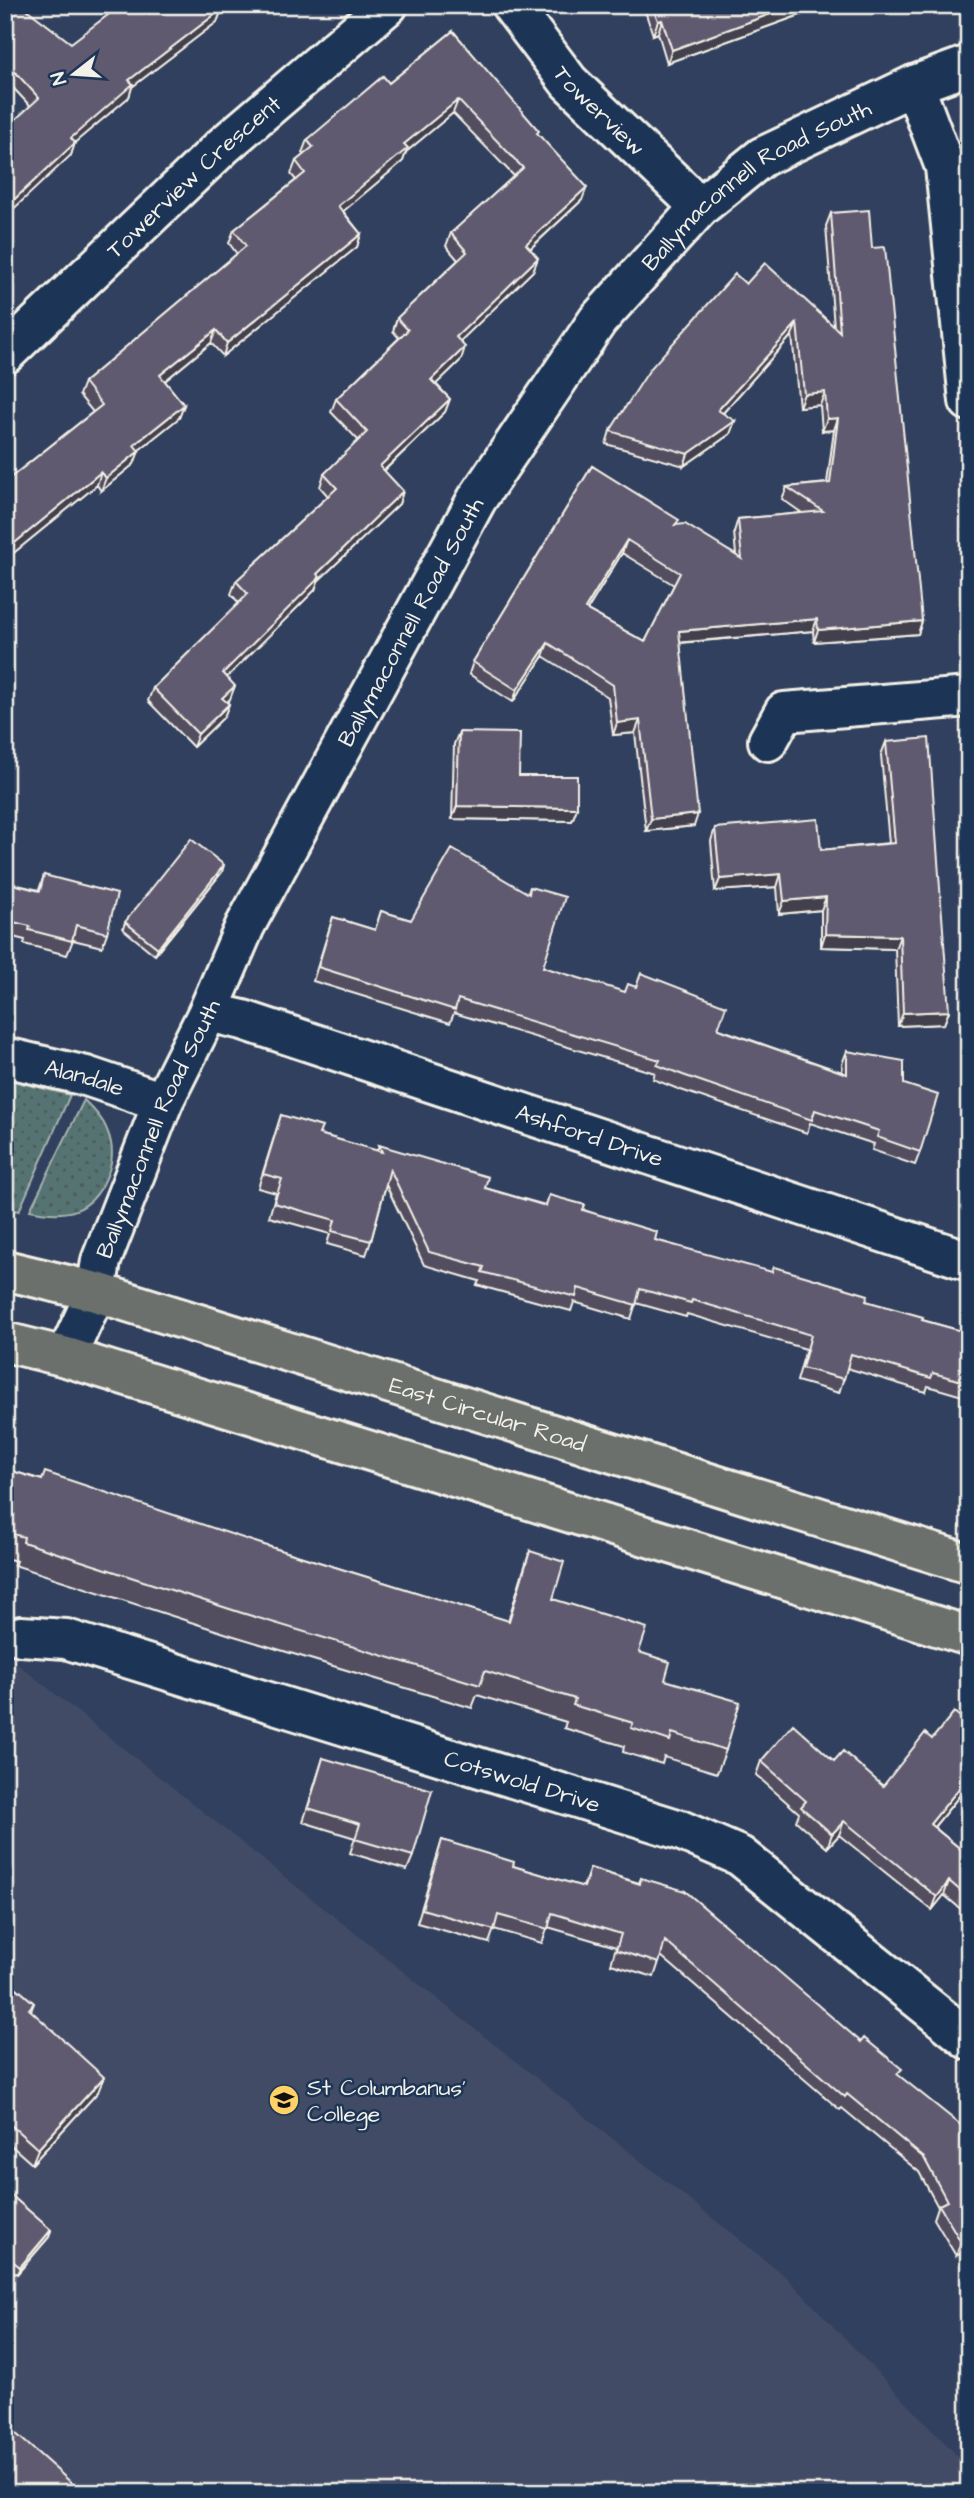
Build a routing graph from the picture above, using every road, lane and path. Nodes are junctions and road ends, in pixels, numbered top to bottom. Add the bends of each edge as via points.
1 (388, 5) edge
2 (511, 5) edge
3 (969, 65) edge
4 (914, 85) junction
5 (700, 207) junction
6 (7, 349) edge
7 (969, 401) edge
8 (969, 697) edge
9 (768, 741) dead end
10 (208, 1012) junction
11 (5, 1058) edge
12 (163, 1102) junction
13 (969, 1261) edge
14 (5, 1270) edge
15 (96, 1293) junction
16 (5, 1342) edge
17 (66, 1357) junction
18 (969, 1564) edge
19 (21, 1636) dead end
20 (969, 1636) edge
21 (969, 2040) edge

1 - 6 street, Towerview Crescent via 223,146
2 - 5 street, Towerview via 569,82
3 - 4 street, Ballymaconnell Road South
4 - 5 street, Ballymaconnell Road South via 762,157
4 - 7 street via 945,167
5 - 10 street, Ballymaconnell Road South via 598,320 477,499 245,926
8 - 9 street via 785,712
10 - 12 street, Ballymaconnell Road South
10 - 13 street, Ashford Drive
11 - 12 street, Alandale via 86,1076
12 - 15 street, Ballymaconnell Road South via 101,1261
14 - 15 highway, East Circular Road
15 - 17 street, Ballymaconnell Road South
15 - 18 highway, East Circular Road
16 - 17 highway
17 - 20 highway
19 - 21 street, Cotswold Drive via 66,1639 680,1830 740,1856

